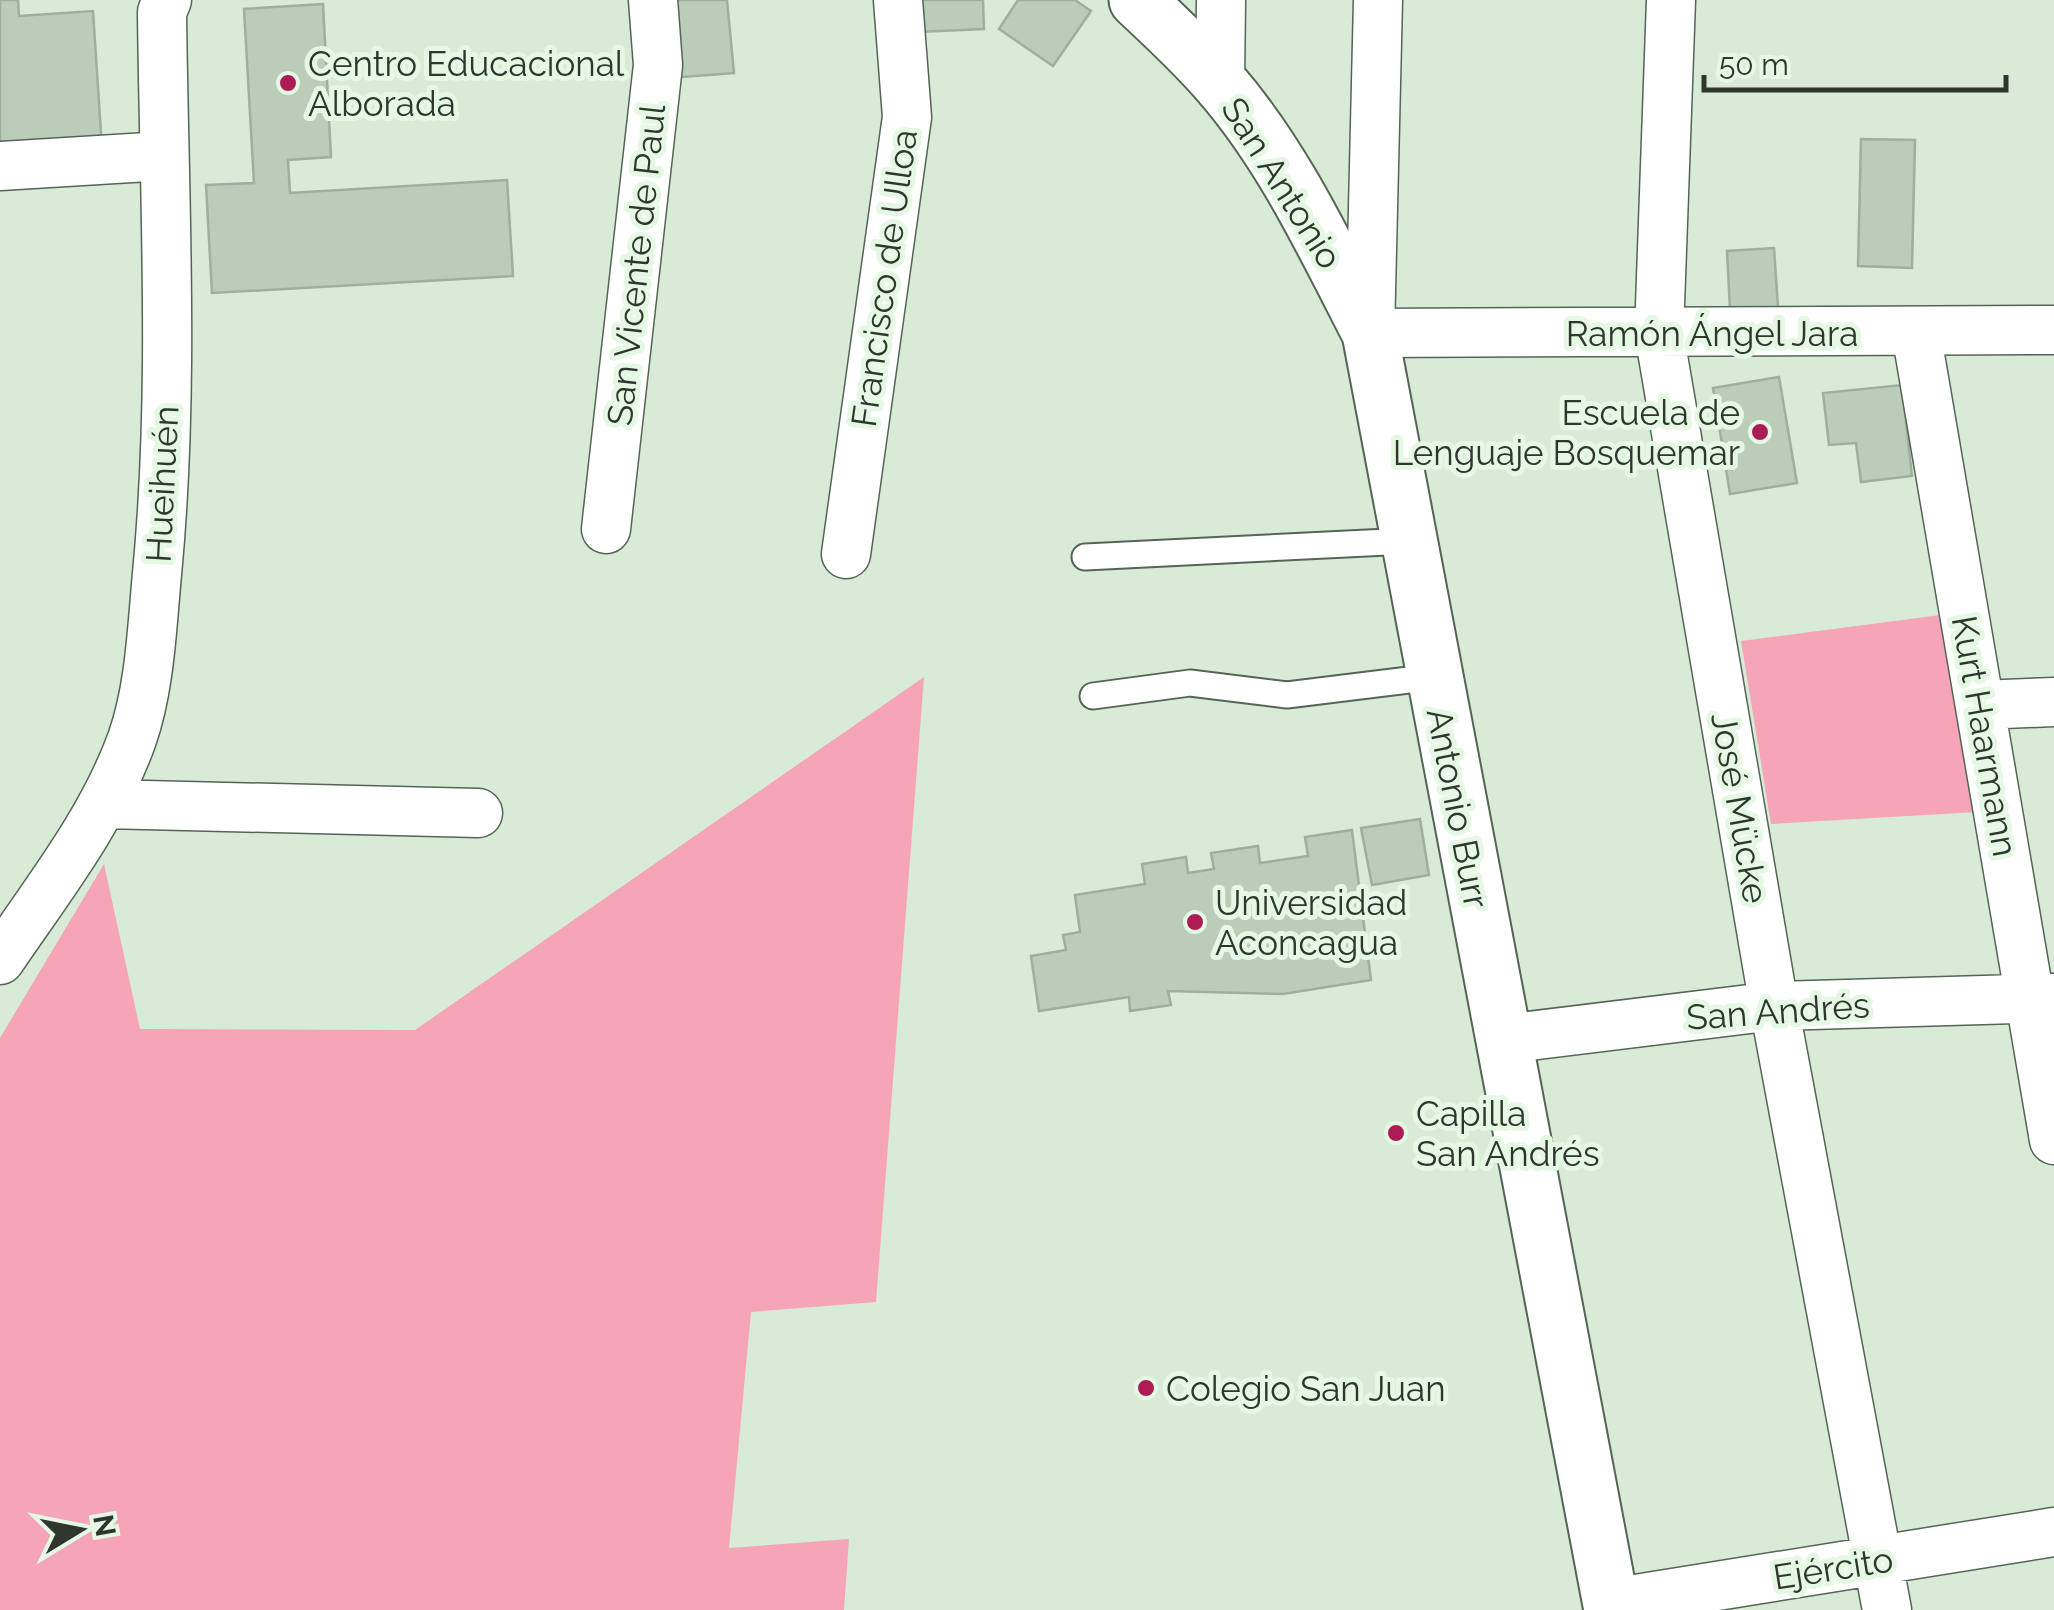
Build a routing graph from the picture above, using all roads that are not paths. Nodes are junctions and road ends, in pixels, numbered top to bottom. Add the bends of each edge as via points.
1 (166, 0) edge
2 (652, 0) edge
3 (898, 0) edge
4 (1137, 0) edge
5 (1221, 0) edge
6 (1378, 0) edge
7 (1670, 0) edge
8 (1220, 83) junction
9 (164, 156) junction
10 (0, 166) edge
11 (2054, 330) edge
12 (1916, 332) junction
13 (1370, 334) junction
14 (1659, 334) junction
15 (606, 529) dead end
16 (1408, 541) junction
17 (846, 554) dead end
18 (1085, 557) dead end
19 (1433, 678) junction
20 (1093, 696) dead end
21 (2054, 702) edge
22 (1980, 704) junction
23 (105, 804) junction
24 (478, 813) dead end
25 (0, 960) edge
26 (2042, 998) edge
27 (1774, 1006) junction
28 (1504, 1040) junction
29 (2054, 1140) edge
30 (2054, 1532) edge
31 (1878, 1561) junction
32 (1612, 1607) edge
33 (1887, 1610) edge

1 - 9 street, Hueihuén
2 - 15 street, San Vicente de Paul via 658,65
3 - 17 street, Francisco de Ulloa via 907,116
4 - 8 street, San Antonio
5 - 8 street
6 - 13 street, Antonio Burr
7 - 14 street, José Mücke
8 - 13 street, San Antonio via 1312,222
9 - 10 street
9 - 23 street, Hueihuén via 164,510 152,636 133,735
11 - 12 street, Ramón Ángel Jara
12 - 14 street, Ramón Ángel Jara
12 - 22 street, Kurt Haarmann
13 - 14 street, Ramón Ángel Jara
13 - 16 street, Antonio Burr
14 - 27 street, José Mücke
16 - 18 lane
16 - 19 street, Antonio Burr
19 - 20 lane via 1287,694 1190,683
19 - 28 street, Antonio Burr
21 - 22 street
22 - 26 street, Kurt Haarmann
23 - 24 street
23 - 25 street, Hueihuén
26 - 27 street, San Andrés
26 - 29 street, Kurt Haarmann
27 - 28 street, San Andrés
27 - 31 street, José Mücke
28 - 32 street, Antonio Burr
30 - 31 street, Ejército
31 - 32 street, Ejército
31 - 33 street, José Mücke

